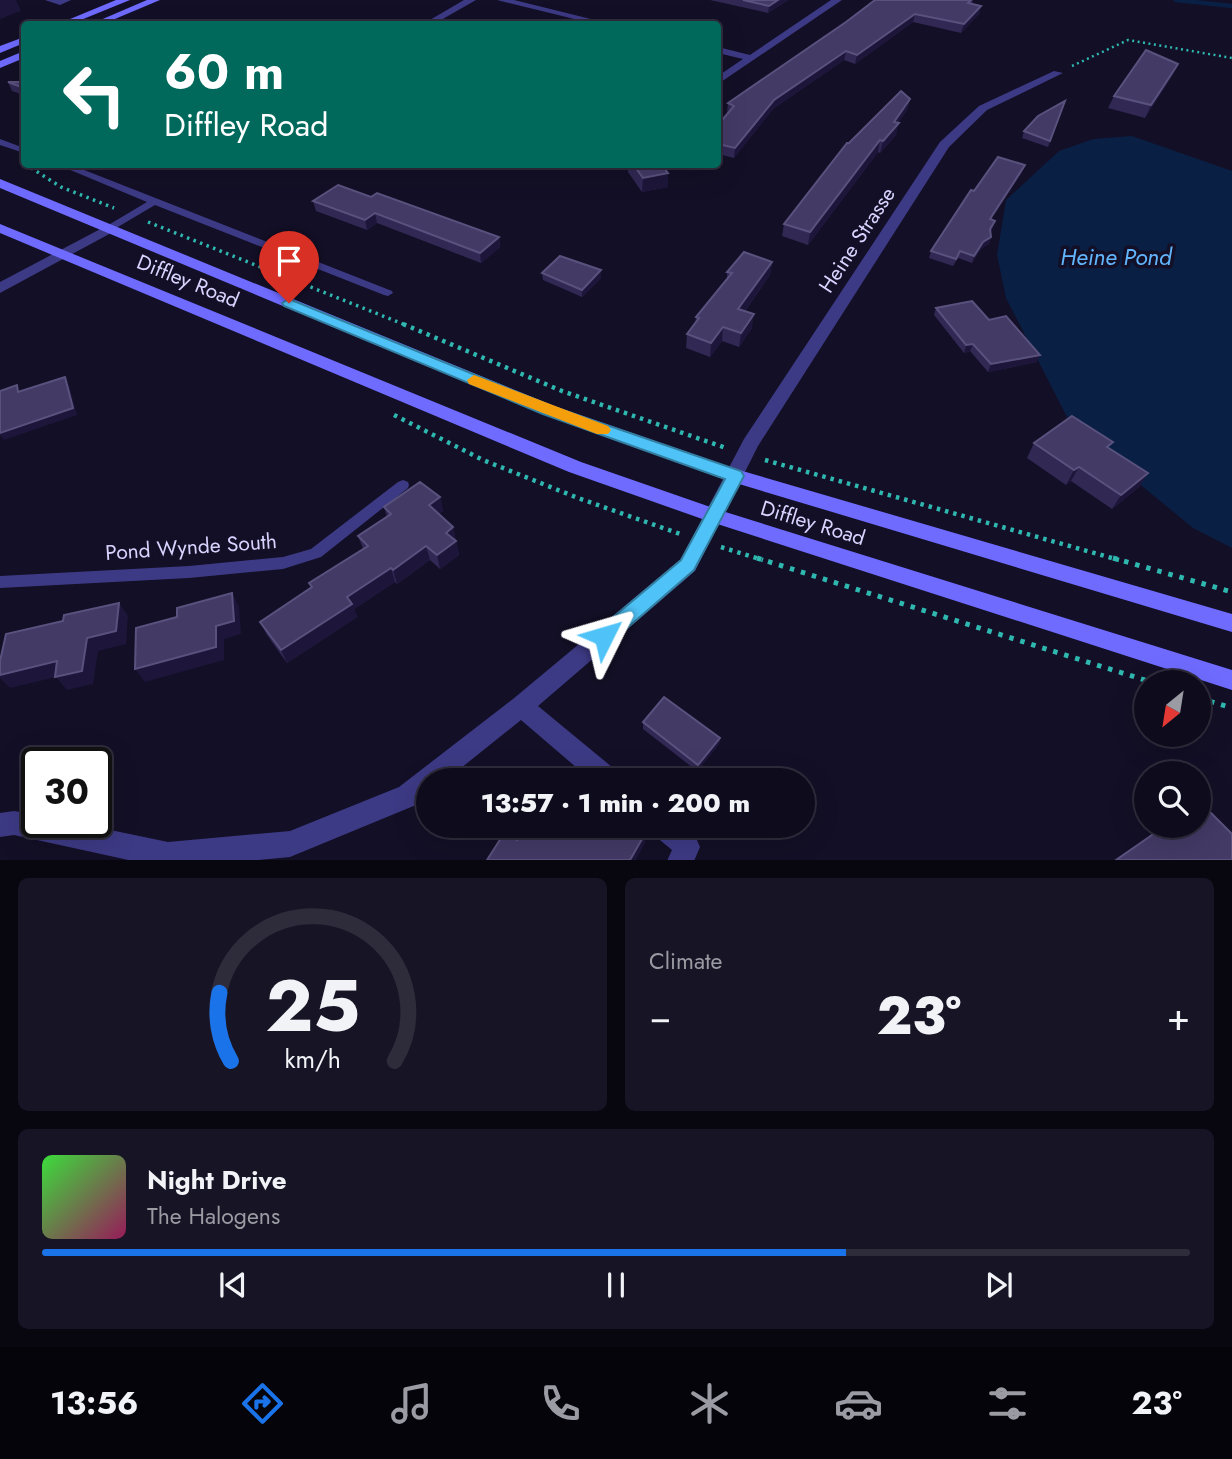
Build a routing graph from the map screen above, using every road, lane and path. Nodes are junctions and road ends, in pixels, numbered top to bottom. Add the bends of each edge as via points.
1 (48, 0) edge
2 (68, 0) edge
3 (125, 0) edge
4 (155, 0) edge
5 (471, 0) edge
6 (502, 0) edge
7 (837, 0) edge
8 (71, 21) edge
9 (103, 21) edge
10 (433, 21) edge
11 (593, 21) edge
12 (21, 41) edge
13 (0, 50) edge
14 (721, 51) edge
15 (21, 55) edge
16 (751, 58) junction
17 (1232, 58) edge
18 (0, 65) edge
19 (1058, 73) joint
20 (721, 79) edge
21 (0, 142) edge
22 (21, 150) edge
23 (31, 168) edge
24 (70, 168) edge
25 (0, 183) edge
26 (153, 202) junction
27 (131, 215) junction
28 (0, 228) edge
29 (108, 229) junction
30 (62, 256) junction
31 (0, 288) edge
32 (388, 293) dead end
33 (745, 454) junction
34 (735, 476) junction
35 (403, 485) dead end
36 (715, 516) junction
37 (0, 582) edge
38 (1232, 592) edge
39 (1232, 623) edge
40 (1232, 680) edge
41 (1211, 702) edge
42 (521, 706) junction
43 (1232, 708) edge
44 (595, 768) edge
45 (0, 825) edge
46 (677, 838) edge
47 (680, 860) edge

1 - 2 lane
3 - 8 main road
4 - 9 main road
5 - 10 street
6 - 11 street
7 - 16 street
12 - 13 main road
14 - 16 street
15 - 18 main road
16 - 20 street
17 - 19 path via 1128,40
19 - 33 street, Heine Strasse via 983,108 944,145
21 - 22 lane
23 - 27 path via 61,187
24 - 26 lane
25 - 29 main road, Diffley Road
26 - 27 lane
26 - 32 lane
27 - 29 lane
27 - 33 path via 562,391
28 - 30 main road, Diffley Road
29 - 30 street
29 - 34 main road, Diffley Road via 548,411
30 - 31 street
30 - 36 main road, Diffley Road via 575,467
33 - 34 street, Heine Strasse
33 - 38 path
34 - 36 street, Heine Strasse
34 - 39 main road, Diffley Road
35 - 37 lane, Pond Wynde South via 316,553 283,563
36 - 40 main road, Diffley Road
36 - 42 street, Heine Strasse via 688,565
41 - 43 path
42 - 44 street
42 - 45 street, Heine Strasse via 407,796 290,844 168,855 13,823
46 - 47 street via 687,847

